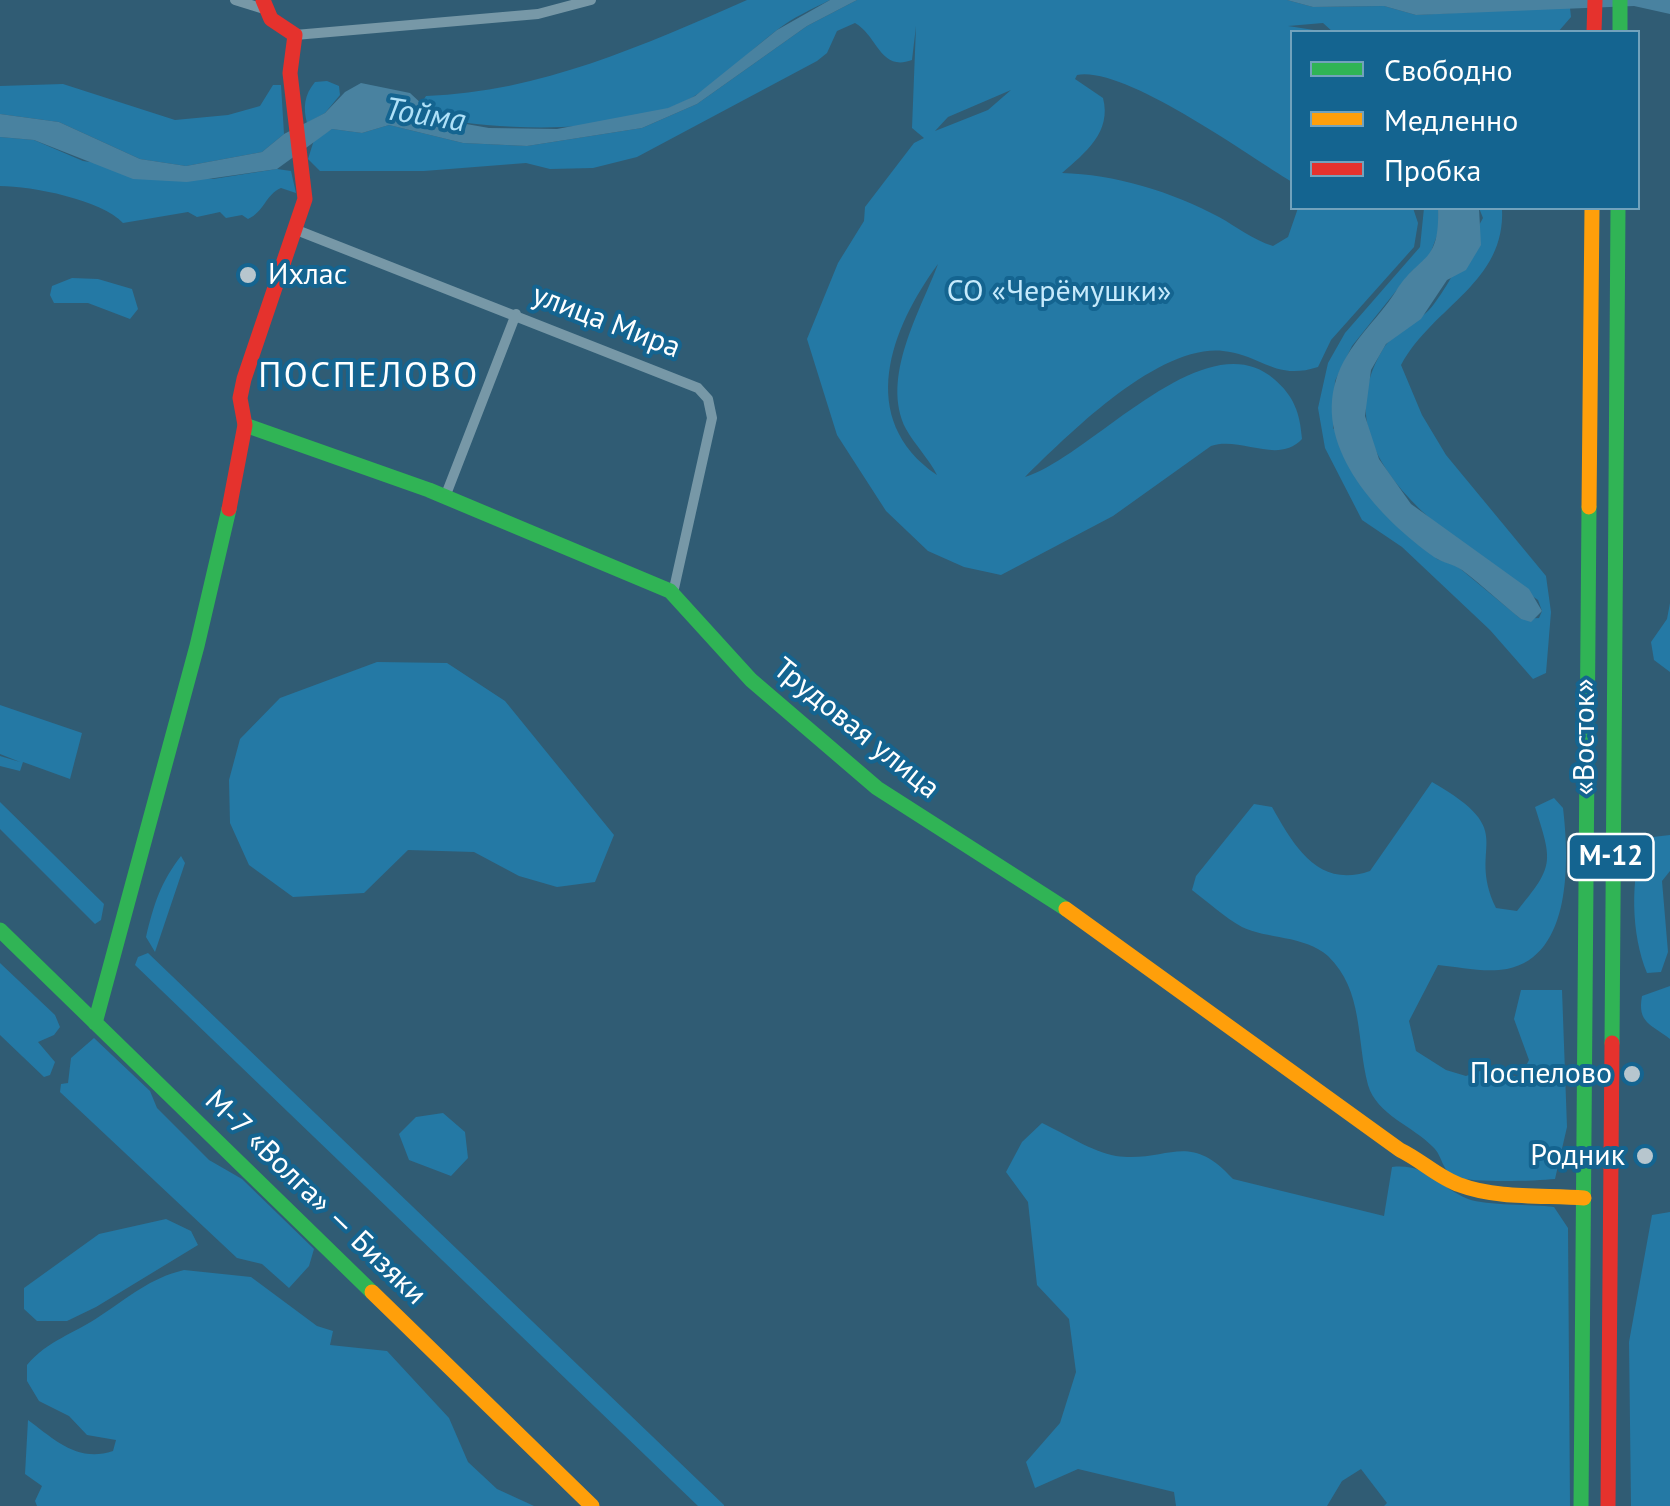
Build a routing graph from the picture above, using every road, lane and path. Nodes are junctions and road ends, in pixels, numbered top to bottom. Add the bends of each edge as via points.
1 (235, 0) edge
2 (591, 0) edge
3 (1595, 0) edge
4 (1620, 0) edge
5 (264, 4) edge
6 (550, 6) edge
7 (1594, 30) edge
8 (1620, 30) edge
9 (295, 35) junction
10 (1592, 210) edge
11 (1618, 210) edge
12 (294, 229) junction
13 (516, 314) junction
14 (245, 424) junction
15 (445, 496) junction
16 (673, 593) junction
17 (0, 930) edge
18 (95, 1023) junction
19 (1584, 1198) junction
20 (592, 1506) edge
21 (1581, 1506) edge
22 (1608, 1506) edge

1 - 5 street
2 - 6 street
3 - 7 main road
4 - 8 main road
5 - 9 main road
6 - 9 street
9 - 12 main road via 290,73 305,199
10 - 19 main road, «Восток» / М-12
11 - 22 main road, «Восток» / М-12
12 - 13 street, улица Мира
12 - 14 main road via 244,379
13 - 15 street
13 - 16 street, улица Мира via 688,380 708,400 712,418
14 - 15 main road, Трудовая улица
14 - 18 main road via 196,646
15 - 16 main road, Трудовая улица
16 - 19 main road, Трудовая улица via 751,680 876,788 1061,906 1400,1150 1475,1190
17 - 18 main road, М-7 «Волга» — Бизяки
18 - 20 main road, М-7 «Волга» — Бизяки
19 - 21 main road, «Восток» / М-12

